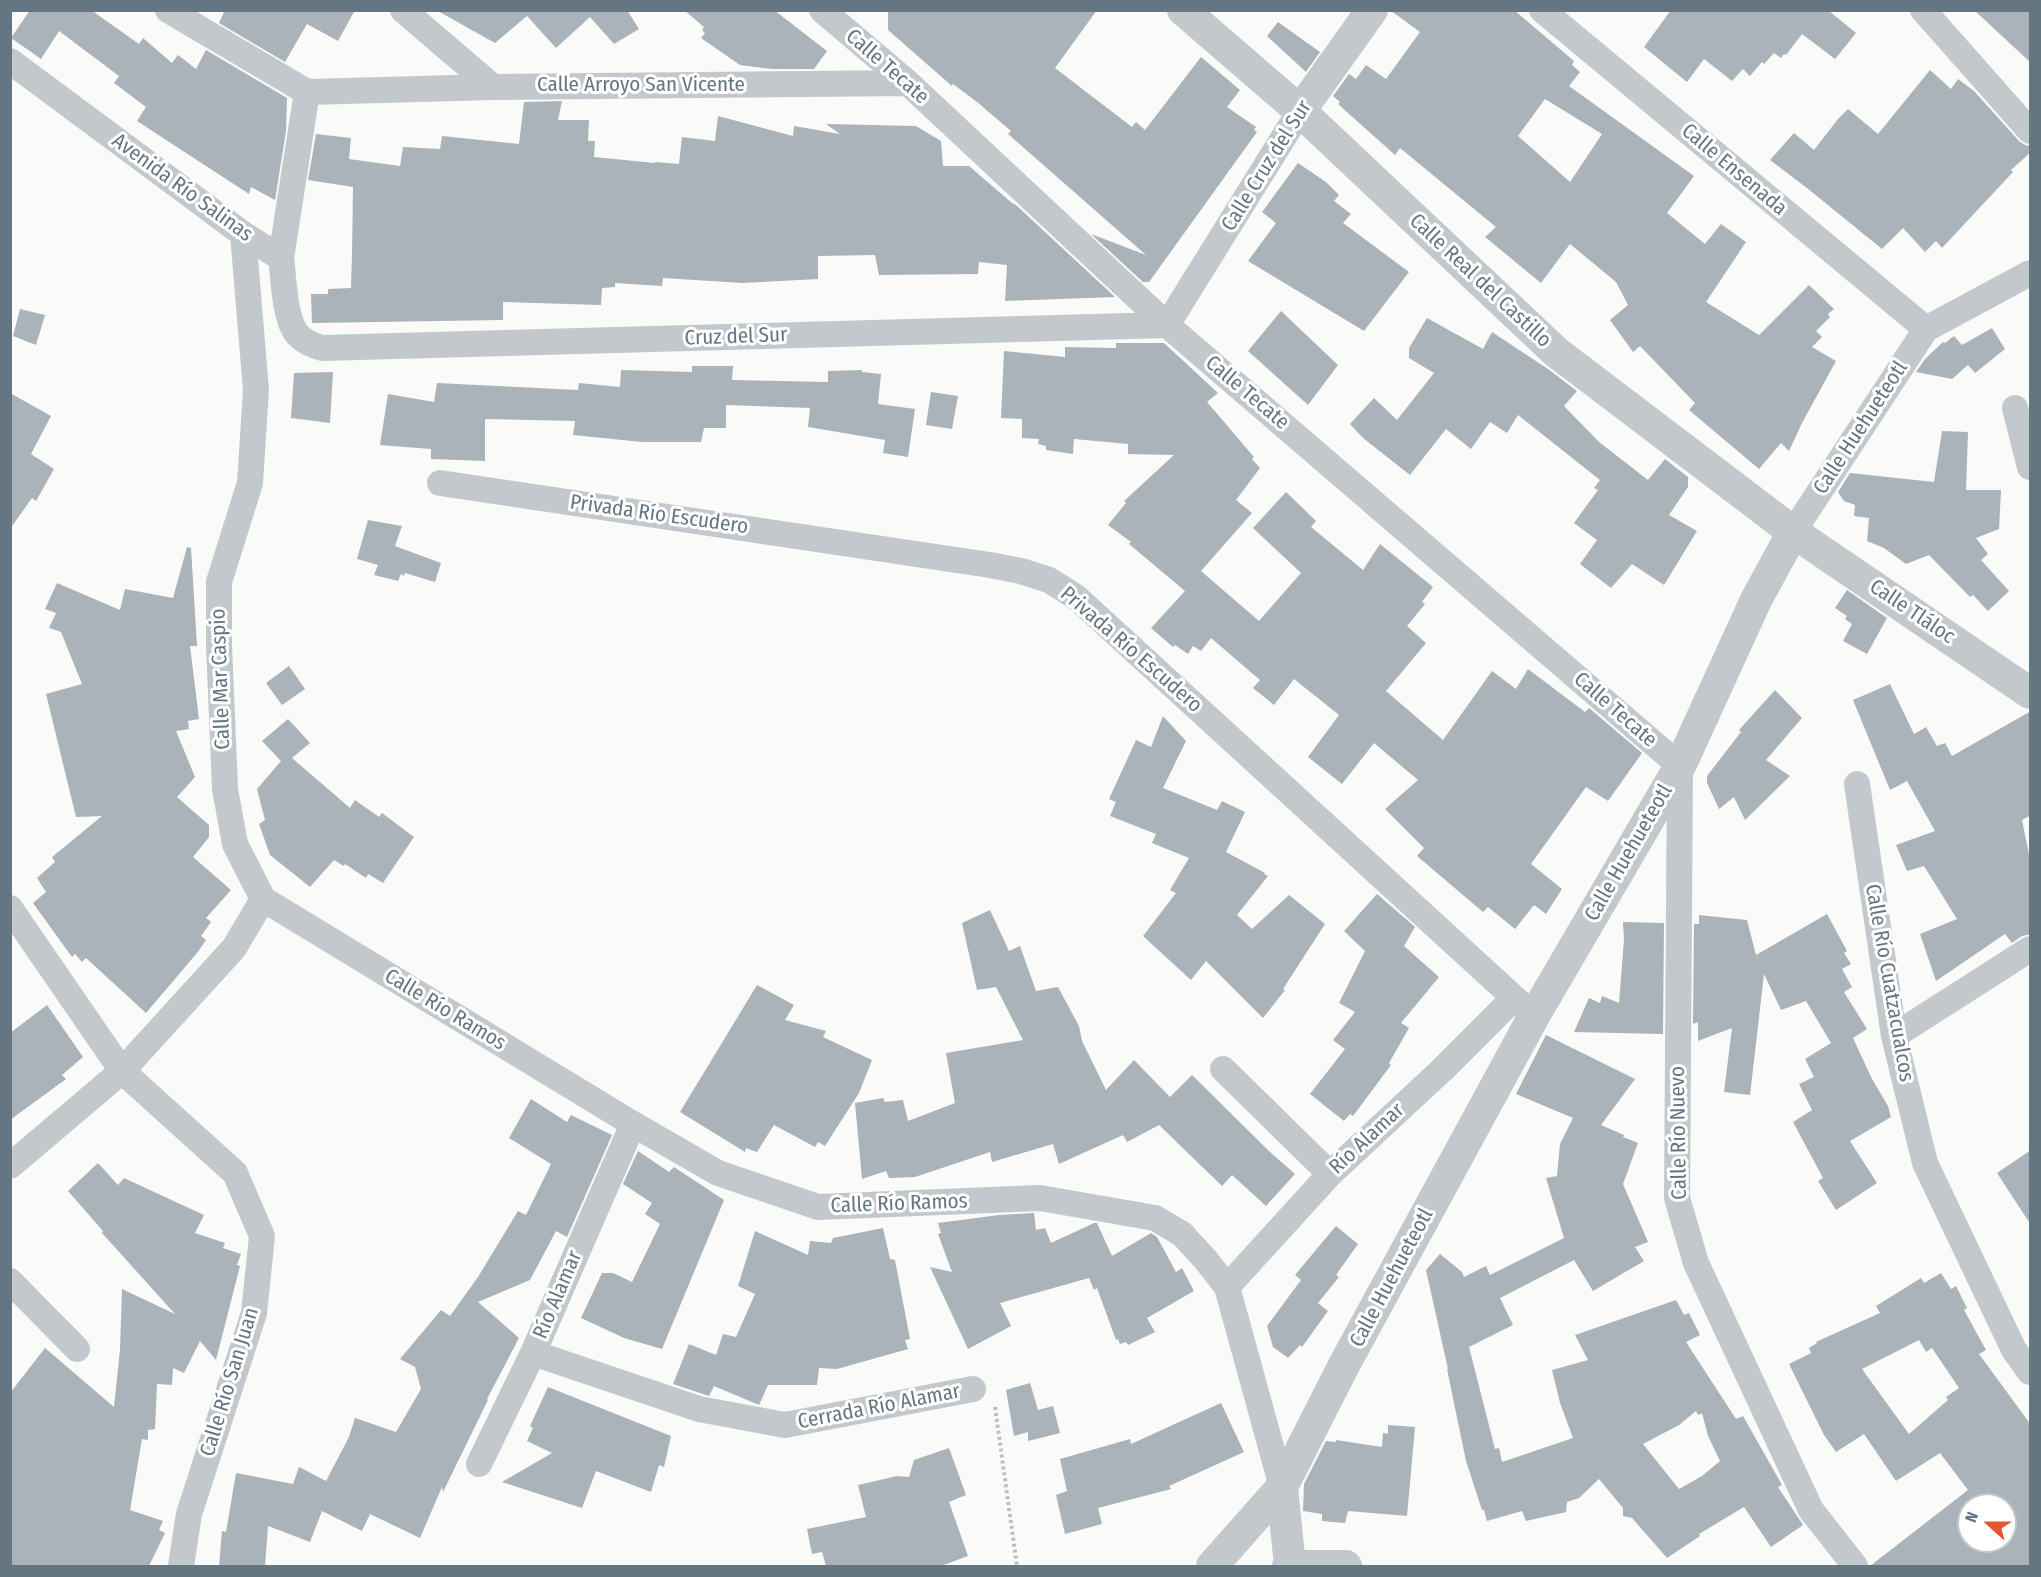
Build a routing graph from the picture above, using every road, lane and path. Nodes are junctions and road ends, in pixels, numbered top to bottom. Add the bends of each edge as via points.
1 (168, 10) edge
2 (403, 10) edge
3 (822, 10) edge
4 (1183, 10) edge
5 (1372, 10) edge
6 (1542, 10) edge
7 (1923, 10) edge
8 (10, 62) edge
9 (908, 83) junction
10 (493, 87) junction
11 (308, 92) junction
12 (1300, 111) junction
13 (2031, 131) edge
14 (243, 234) junction
15 (281, 258) junction
16 (2031, 273) edge
17 (1167, 325) junction
18 (1926, 329) junction
19 (2015, 408) dead end
20 (2031, 467) edge
21 (440, 483) dead end
22 (1793, 532) junction
23 (2031, 693) edge
24 (1680, 766) junction
25 (1857, 784) dead end
26 (263, 899) junction
27 (10, 908) edge
28 (2031, 949) edge
29 (1524, 1007) junction
30 (1894, 1036) junction
31 (1223, 1069) dead end
32 (122, 1071) junction
33 (633, 1124) junction
34 (10, 1166) edge
35 (1330, 1174) junction
36 (10, 1281) edge
37 (1227, 1287) junction
38 (76, 1349) dead end
39 (533, 1353) junction
40 (2031, 1372) edge
41 (973, 1389) joint
42 (479, 1464) dead end
43 (1282, 1487) junction
44 (181, 1566) edge
45 (1017, 1566) edge
46 (1212, 1566) edge
47 (1290, 1566) edge
48 (1346, 1566) edge
49 (1855, 1566) edge

1 - 11 street
2 - 10 street
3 - 9 street, Calle Tecate
4 - 12 street, Calle Real del Castillo
5 - 12 street, Calle Cruz del Sur
6 - 18 street, Calle Ensenada
7 - 13 street
8 - 14 street, Avenida Río Salinas
9 - 10 street, Calle Arroyo San Vicente
9 - 17 street, Calle Tecate
10 - 11 street, Calle Arroyo San Vicente
11 - 15 street
12 - 17 street, Calle Cruz del Sur
12 - 22 street, Calle Real del Castillo via 1556,352
14 - 15 street, Avenida Río Salinas
14 - 26 street, Calle Mar Caspio via 256,390 250,483 219,582 219,645 225,789 235,844
15 - 17 street, Cruz del Sur via 290,321 307,342 322,348
16 - 18 street, Calle Huehueteotl
17 - 24 street, Calle Tecate
18 - 22 street, Calle Huehueteotl
19 - 20 street
21 - 29 street, Privada Río Escudero via 990,565 1049,580 1076,597
22 - 23 street, Calle Tláloc
22 - 24 street, Calle Huehueteotl via 1756,600
24 - 29 street, Calle Huehueteotl
24 - 49 street, Calle Río Nuevo via 1677,1198 1696,1263 1811,1510
25 - 30 street, Calle Río Cuatzacualcos
26 - 32 street via 234,948
26 - 33 street, Calle Río Ramos
27 - 32 street, Calle Río San Juan
28 - 30 street
29 - 35 street, Río Alamar via 1443,1069
29 - 43 street, Calle Huehueteotl
30 - 40 street, Calle Río Cuatzacualcos via 1925,1163 2014,1350
31 - 35 street
32 - 34 street
32 - 44 street, Calle Río San Juan via 235,1173 262,1236 254,1313 189,1514
33 - 37 street, Calle Río Ramos via 718,1173 818,1207 1040,1198 1155,1218 1182,1234
33 - 39 street, Río Alamar
35 - 37 street, Río Alamar
36 - 38 street
37 - 43 street, Calle Río Ramos
39 - 41 street, Cerrada Río Alamar via 699,1409 785,1425
39 - 42 street, Río Alamar
41 - 45 path, Cerrada Río Alamar via 996,1408
43 - 46 street, Calle Huehueteotl
43 - 47 street, Calle Río Ramos
47 - 48 street

